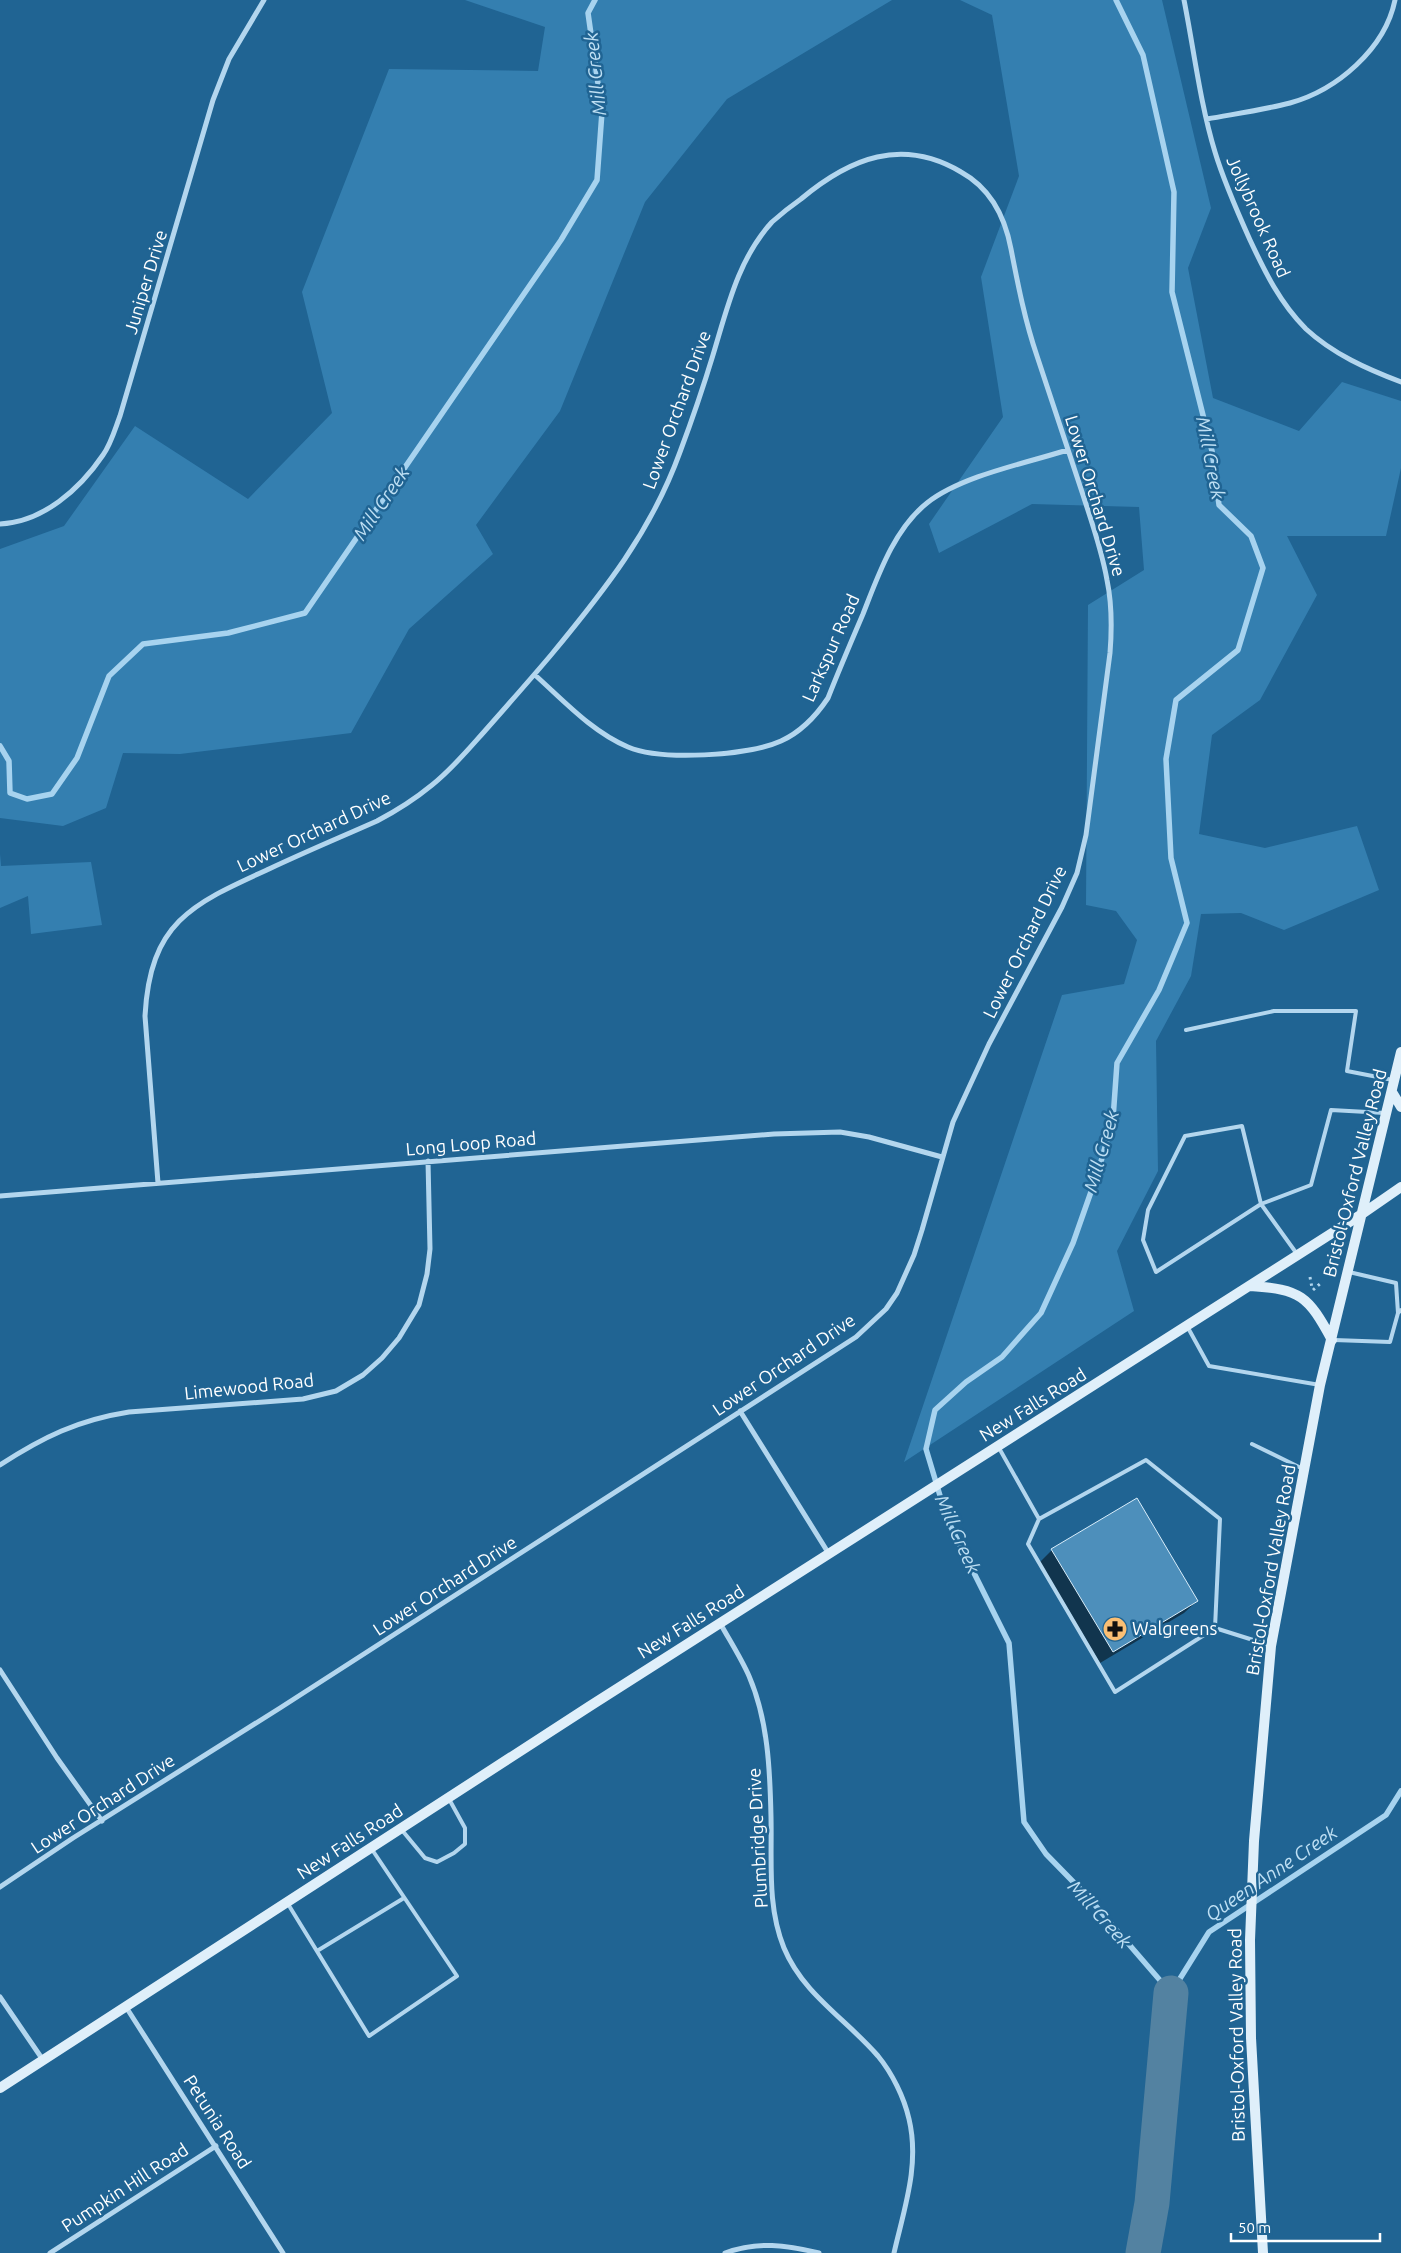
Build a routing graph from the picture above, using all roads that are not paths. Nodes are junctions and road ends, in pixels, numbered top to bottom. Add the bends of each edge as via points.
1 (264, 0) edge
2 (1184, 0) edge
3 (1395, 0) edge
4 (1207, 119) junction
5 (1401, 382) edge
6 (1068, 450) junction
7 (0, 524) edge
8 (535, 675) junction
9 (1186, 1030) dead end
10 (1401, 1052) edge
11 (1395, 1081) junction
12 (1392, 1092) junction
13 (1401, 1107) edge
14 (1388, 1114) junction
15 (942, 1157) junction
16 (428, 1161) junction
17 (158, 1183) junction
18 (1401, 1187) edge
19 (0, 1196) edge
20 (1261, 1204) junction
21 (1362, 1214) junction
22 (1298, 1255) junction
23 (1347, 1271) junction
24 (1250, 1286) junction
25 (1399, 1312) edge
26 (1187, 1326) junction
27 (1332, 1340) junction
28 (1320, 1385) junction
29 (740, 1411) junction
30 (1252, 1444) dead end
31 (998, 1446) junction
32 (0, 1465) edge
33 (1305, 1470) junction
34 (1039, 1519) junction
35 (829, 1554) junction
36 (720, 1623) junction
37 (1215, 1628) junction
38 (1271, 1646) junction
39 (0, 1670) edge
40 (448, 1798) junction
41 (102, 1821) junction
42 (401, 1829) junction
43 (371, 1848) junction
44 (0, 1888) edge
45 (404, 1898) junction
46 (286, 1902) junction
47 (317, 1951) junction
48 (0, 1997) edge
49 (126, 2006) junction
50 (44, 2060) junction
51 (0, 2088) edge
52 (216, 2146) junction
53 (50, 2253) edge
54 (283, 2253) edge
55 (725, 2253) edge
56 (819, 2253) edge
57 (894, 2253) edge
58 (1263, 2253) edge

1 - 7 street, Juniper Drive via 229,58 213,100 120,416 104,454 69,494 46,510 30,518
2 - 4 street, Jollybrook Road
3 - 4 street via 1377,40 1362,60 1341,78 1291,103
4 - 5 street, Jollybrook Road via 1233,201 1280,300 1325,345 1363,367
6 - 8 street, Larkspur Road via 946,491 926,503 911,518 875,583 828,698 803,727 781,741 758,748 703,755 666,756 643,752 609,736
6 - 8 street, Lower Orchard Drive via 1035,351 1007,229 988,194 971,177 932,158 906,154 858,162 811,190 773,222 756,244 737,278 679,456 656,508 631,552 584,617
6 - 15 street, Lower Orchard Drive via 1108,580 1112,624 1086,835 1077,873 1062,907 970,1082
8 - 17 street, Lower Orchard Drive via 453,766 401,808 220,891 189,911 172,929 150,974 145,1016
9 - 11 lane via 1274,1012 1356,1011 1347,1071
10 - 11 main road, Bristol-Oxford Valley Road
11 - 12 main road, Bristol-Oxford Valley Road
12 - 13 main road
12 - 14 main road, Bristol-Oxford Valley Road
14 - 20 lane via 1331,1110 1311,1186
14 - 21 main road, Bristol-Oxford Valley Road
15 - 16 street, Long Loop Road via 840,1132 774,1134
15 - 29 street, Lower Orchard Drive via 914,1255 886,1309 856,1337
16 - 17 street, Long Loop Road
16 - 32 street, Limewood Road via 430,1249 419,1305 400,1338 363,1375 336,1391 303,1399 110,1415 61,1430
17 - 19 street, Long Loop Road
18 - 21 main road, New Falls Road
20 - 20 lane via 1237,1219 1156,1272 1143,1240 1148,1210 1185,1136 1242,1126
20 - 22 lane
21 - 22 main road, New Falls Road
21 - 23 main road, Bristol-Oxford Valley Road
22 - 24 main road, New Falls Road
23 - 25 lane via 1396,1283
23 - 27 main road, Bristol-Oxford Valley Road
24 - 26 main road, New Falls Road
24 - 27 main road via 1278,1288 1299,1296 1316,1310
25 - 27 lane via 1390,1342
26 - 28 lane via 1210,1366
26 - 31 main road, New Falls Road
27 - 28 main road, Bristol-Oxford Valley Road
28 - 33 main road, Bristol-Oxford Valley Road
29 - 35 street
29 - 41 street, Lower Orchard Drive
30 - 33 lane
31 - 34 lane
31 - 35 main road, New Falls Road
33 - 38 main road, Bristol-Oxford Valley Road
34 - 37 lane via 1028,1544 1115,1692
34 - 37 lane via 1146,1460 1220,1518
35 - 36 main road, New Falls Road
36 - 40 main road, New Falls Road
36 - 57 street, Plumbridge Drive via 750,1677 767,1746 770,1887 784,1946 791,1964 807,1987 878,2056 890,2072 909,2120 914,2150 913,2171
37 - 38 lane
38 - 58 main road, Bristol-Oxford Valley Road via 1254,1841 1250,1940 1251,2048
39 - 41 street
40 - 42 main road, New Falls Road
40 - 42 lane via 466,1828 465,1844 454,1853 437,1862 425,1858
41 - 44 street, Lower Orchard Drive
42 - 43 main road, New Falls Road
43 - 45 lane
43 - 46 main road, New Falls Road
45 - 47 lane
45 - 47 lane via 457,1976 369,2036
46 - 47 lane
46 - 49 main road, New Falls Road
48 - 50 street
49 - 50 main road, New Falls Road
49 - 52 street, Petunia Road
50 - 51 main road, New Falls Road
52 - 53 street, Pumpkin Hill Road
52 - 54 street, Petunia Road
55 - 56 street via 763,2244 787,2245

